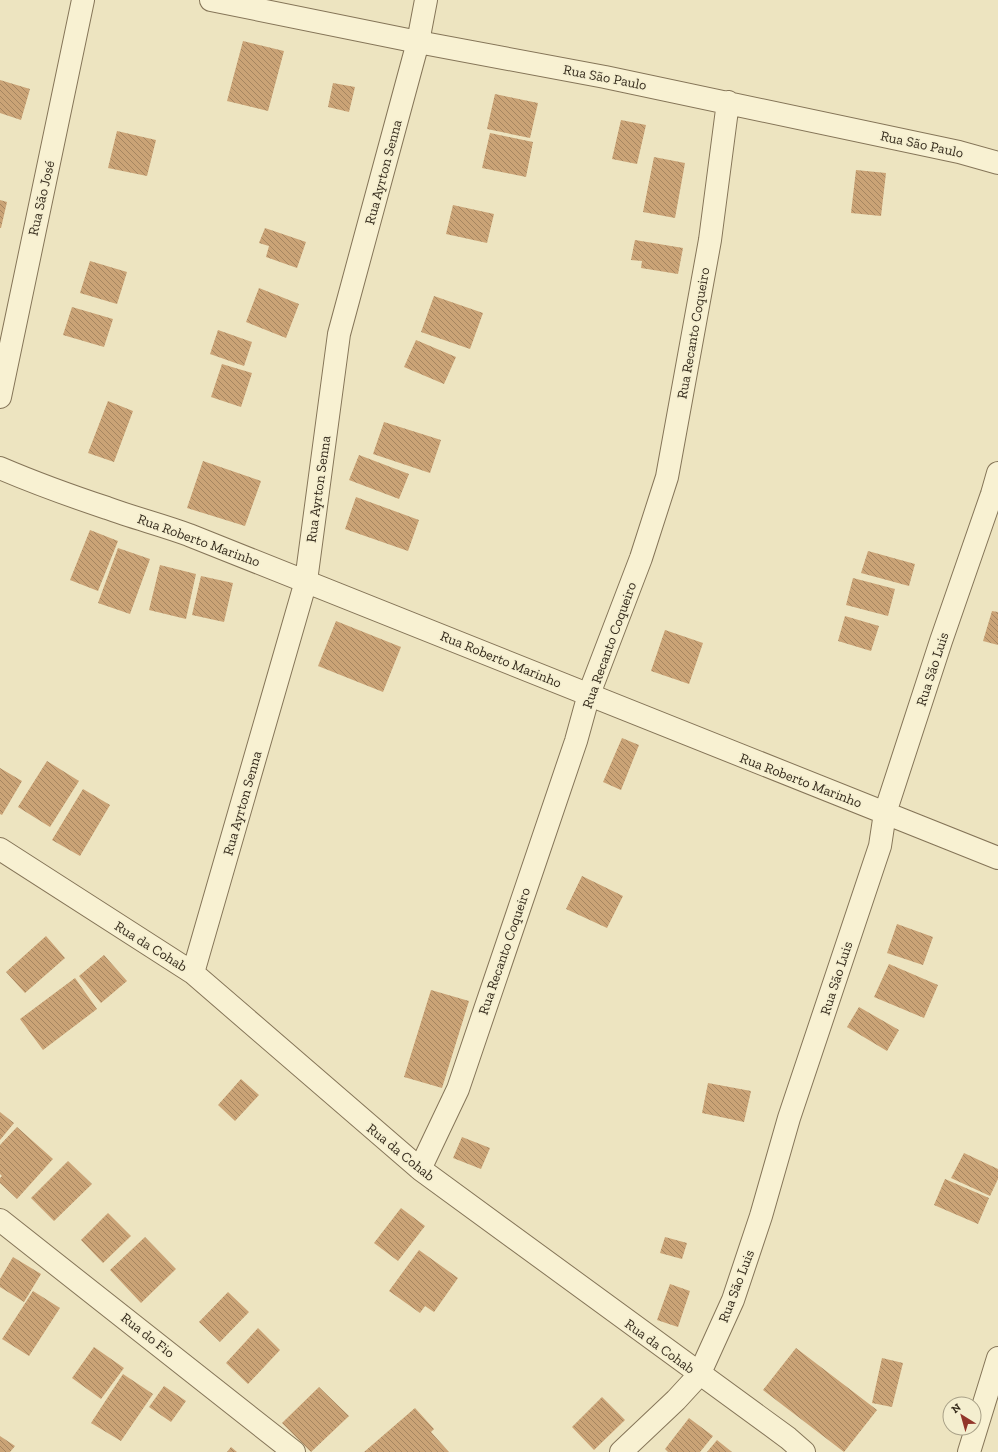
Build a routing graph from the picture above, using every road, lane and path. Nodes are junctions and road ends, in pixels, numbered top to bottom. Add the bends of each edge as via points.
1 (83, 0) edge
2 (211, 0) edge
3 (426, 0) edge
4 (418, 42) junction
5 (728, 102) junction
6 (998, 163) edge
7 (0, 396) edge
8 (0, 468) edge
9 (998, 473) edge
10 (306, 581) junction
11 (589, 694) junction
12 (885, 813) junction
13 (0, 849) edge
14 (998, 858) edge
15 (193, 973) junction
16 (420, 1168) junction
17 (0, 1220) edge
18 (998, 1358) edge
19 (699, 1375) junction
20 (294, 1452) edge
21 (621, 1452) edge
22 (804, 1452) edge
23 (969, 1452) edge

1 - 7 street, Rua São José
2 - 4 street, Rua São Paulo
3 - 4 street, Rua Ayrton Senna
4 - 5 street, Rua São Paulo
4 - 10 street, Rua Ayrton Senna via 339,334
5 - 6 street, Rua São Paulo via 959,152
5 - 11 street, Rua Recanto Coqueiro via 710,240 667,477 641,558
8 - 10 street, Rua Roberto Marinho via 53,490 165,526
9 - 12 street, Rua São Luis
10 - 11 street, Rua Roberto Marinho
10 - 15 street, Rua Ayrton Senna
11 - 12 street, Rua Roberto Marinho
11 - 16 street, Rua Recanto Coqueiro via 576,741 458,1089
12 - 14 street, Rua Roberto Marinho
12 - 19 street, Rua São Luis via 880,846 789,1118 761,1216 732,1300
13 - 15 street, Rua da Cohab
15 - 16 street, Rua da Cohab
16 - 19 street, Rua da Cohab
17 - 20 street, Rua do Fio
18 - 23 street
19 - 21 street, Rua São Luis
19 - 22 street, Rua da Cohab

